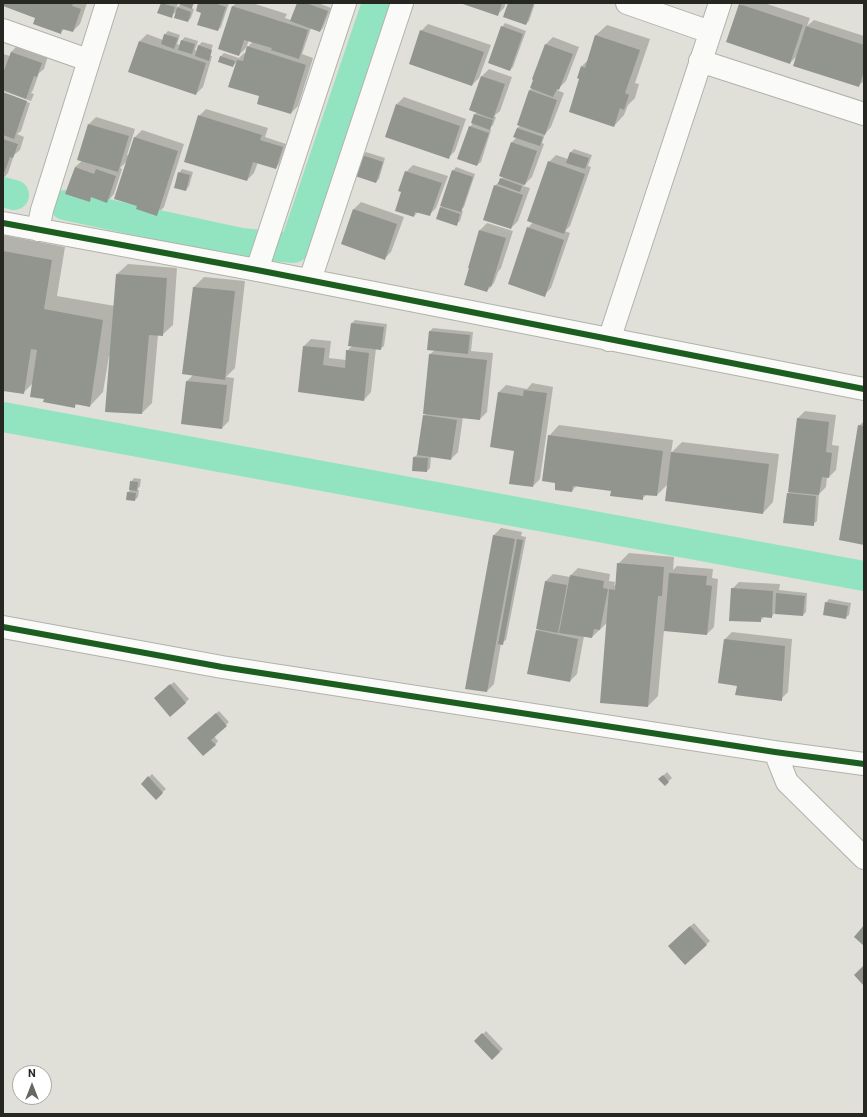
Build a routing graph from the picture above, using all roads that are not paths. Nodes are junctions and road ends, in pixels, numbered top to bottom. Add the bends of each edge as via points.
1 (107, 3) edge
2 (345, 3) edge
3 (402, 3) edge
4 (627, 3) edge
5 (720, 3) edge
6 (3, 30) edge
7 (710, 32) junction
8 (88, 60) junction
9 (700, 60) junction
10 (864, 114) edge
11 (3, 223) edge
12 (38, 230) junction
13 (262, 253) junction
14 (310, 280) junction
15 (609, 340) junction
16 (864, 390) edge
17 (3, 628) edge
18 (775, 752) junction
19 (864, 764) edge
20 (864, 858) edge

1 - 8 street
2 - 13 street
3 - 14 street
4 - 7 street
5 - 7 street
6 - 8 street
7 - 9 street
8 - 12 street
9 - 10 street
9 - 15 street
11 - 12 street
12 - 13 street
13 - 14 street
14 - 15 street
15 - 16 street
17 - 18 street via 222,667
18 - 19 street
18 - 20 street via 787,782

